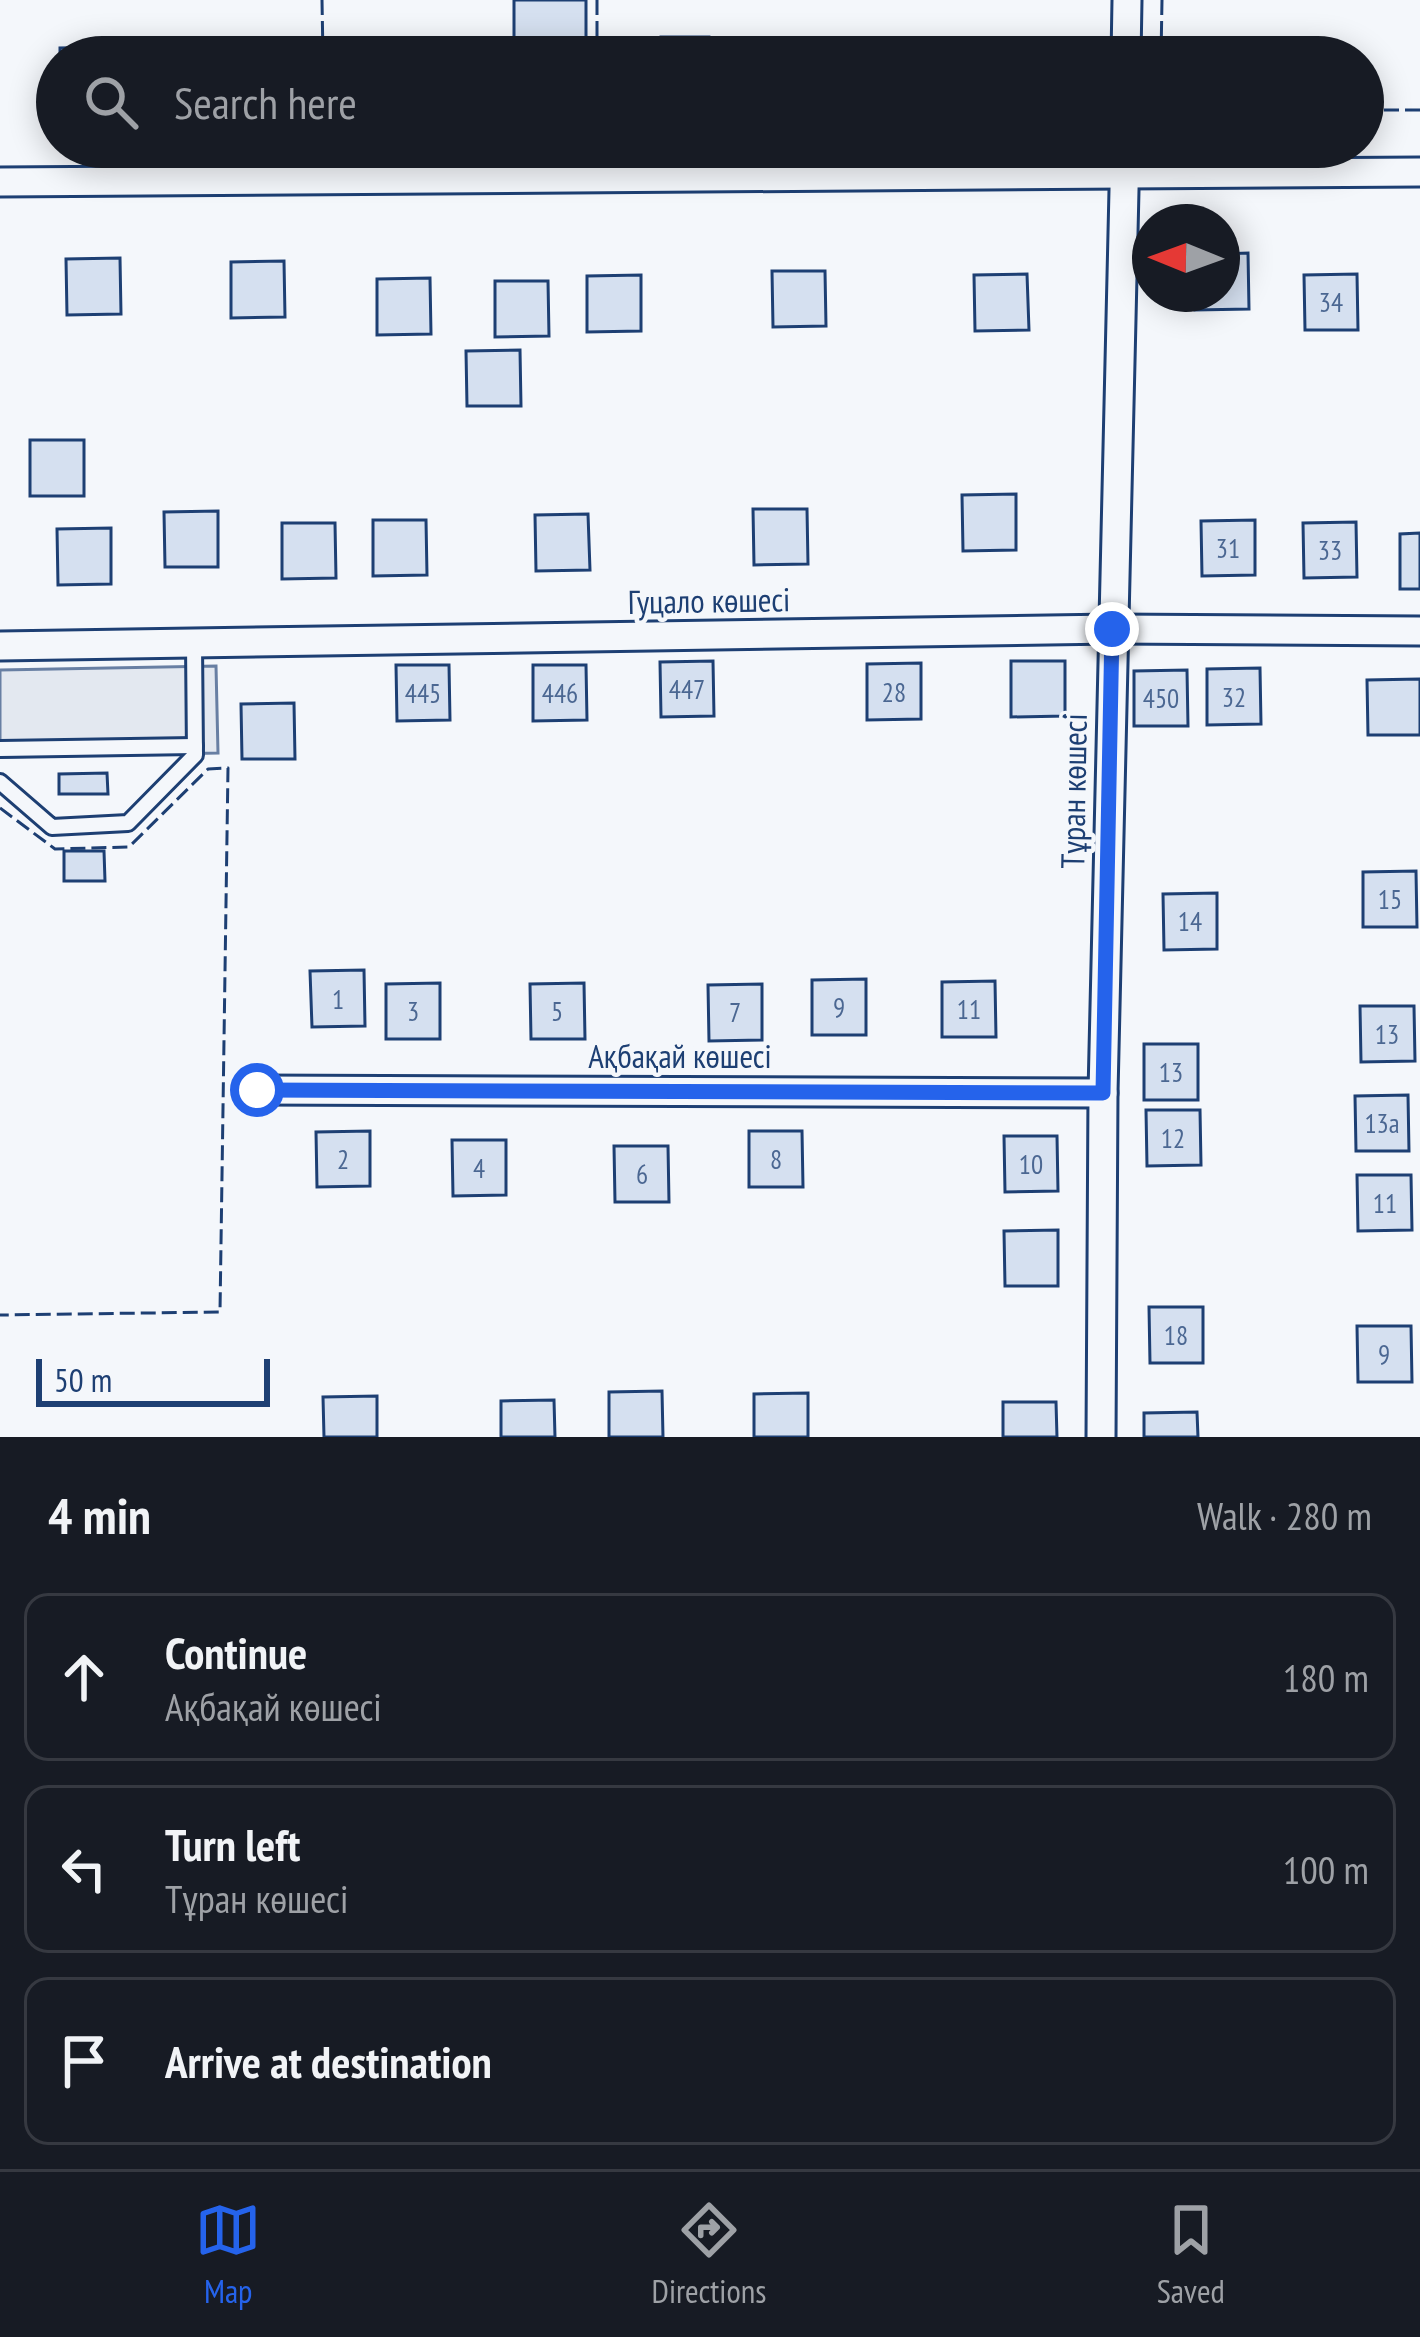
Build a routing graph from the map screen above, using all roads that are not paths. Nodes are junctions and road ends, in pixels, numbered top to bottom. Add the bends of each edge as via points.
1 (1126, 0) edge
2 (1126, 36) edge
3 (716, 168) edge
4 (1125, 168) edge
5 (1322, 168) edge
6 (1420, 172) edge
7 (0, 182) edge
8 (1112, 629) junction
9 (1420, 631) edge
10 (194, 644) junction
11 (0, 646) edge
12 (195, 746) junction
13 (0, 749) edge
14 (0, 782) edge
15 (257, 1090) dead end
16 (1103, 1093) junction
17 (1101, 1437) edge

1 - 2 street
3 - 7 street
4 - 8 street, Тұран көшесі
5 - 6 street
8 - 9 street, Гуцало көшесі
8 - 10 street, Гуцало көшесі
8 - 16 street, Тұран көшесі
10 - 11 street, Гуцало көшесі
10 - 12 lane
12 - 13 lane
12 - 14 lane via 128,823 52,827
15 - 16 street, Ақбақай көшесі
16 - 17 street, Тұран көшесі

